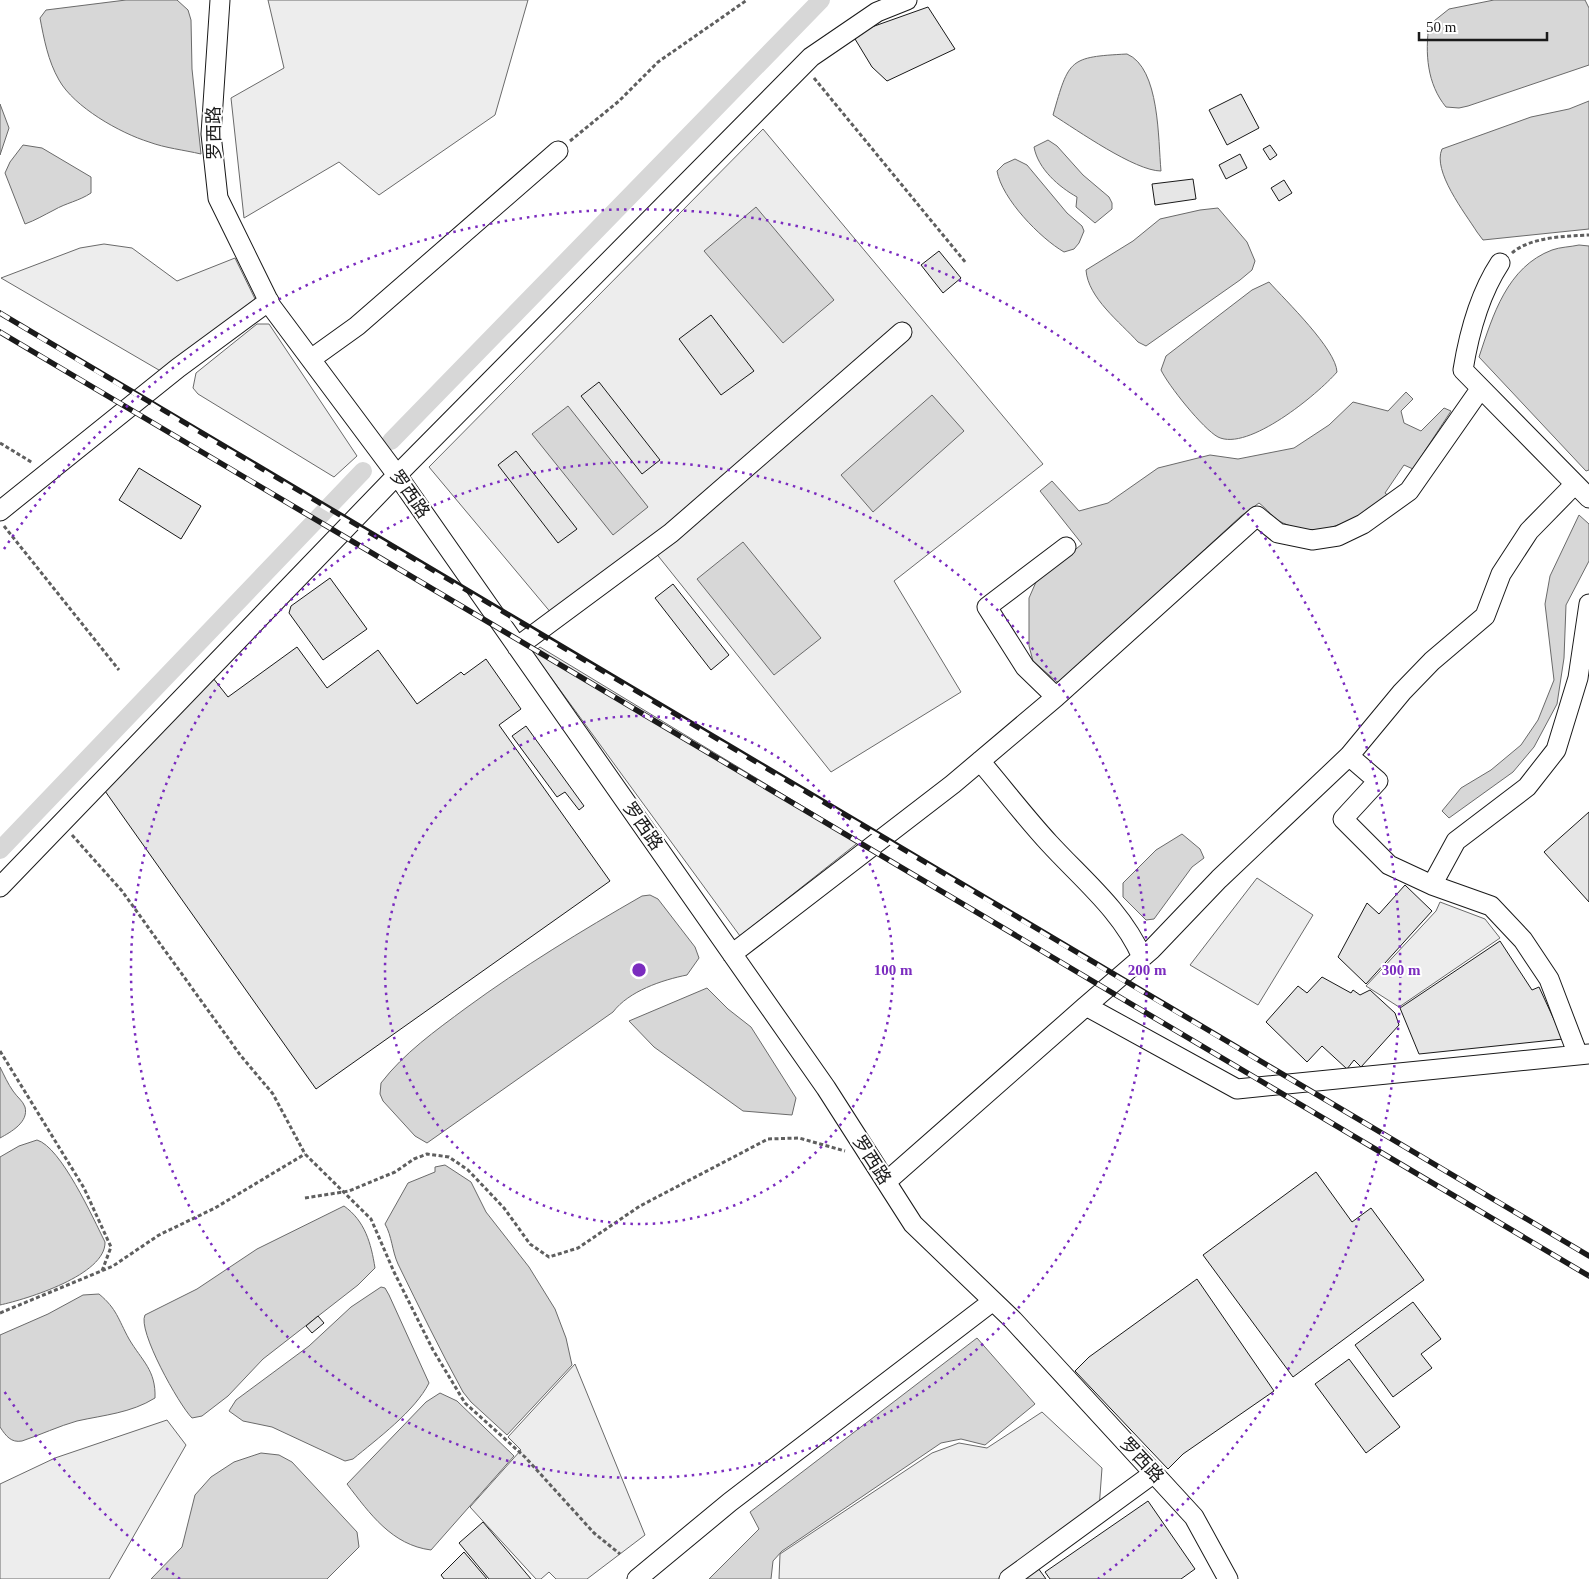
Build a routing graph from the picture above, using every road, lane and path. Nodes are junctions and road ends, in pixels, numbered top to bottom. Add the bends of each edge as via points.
1 (220, 0) edge
2 (746, 0) edge
3 (907, 0) edge
4 (802, 66) junction
5 (558, 152) joint
6 (1589, 235) edge
7 (966, 263) dead end
8 (1500, 263) joint
9 (269, 301) junction
10 (902, 332) dead end
11 (311, 360) junction
12 (1481, 388) junction
13 (0, 443) edge
14 (48, 473) junction
15 (397, 475) junction
16 (1574, 484) junction
17 (1589, 498) edge
18 (0, 511) edge
19 (0, 521) edge
20 (1066, 547) dead end
21 (1589, 604) edge
22 (518, 647) junction
23 (119, 670) dead end
24 (1056, 697) junction
25 (1349, 756) junction
26 (980, 761) junction
27 (62, 823) junction
28 (1432, 885) junction
29 (0, 886) edge
30 (732, 954) junction
31 (1142, 957) junction
32 (1086, 1006) junction
33 (0, 1051) edge
34 (1584, 1054) edge
35 (863, 1146) junction
36 (305, 1154) junction
37 (886, 1182) junction
38 (343, 1192) junction
39 (305, 1198) dead end
40 (102, 1270) junction
41 (993, 1301) junction
42 (0, 1313) edge
43 (1154, 1473) junction
44 (620, 1554) dead end
45 (637, 1579) edge
46 (1009, 1579) edge
47 (1228, 1579) edge

1 - 9 street, 罗西路 via 211,134 218,198
2 - 5 path via 658,62 619,101
3 - 4 street via 877,12 811,56
4 - 7 path
4 - 15 street
5 - 11 street via 357,326
6 - 8 path via 1532,243 1517,248
8 - 12 street via 1488,281 1475,318 1463,370
9 - 11 street, 罗西路
9 - 14 street via 178,368
10 - 22 street via 670,533
11 - 15 street, 罗西路
12 - 16 street
12 - 24 street via 1409,491 1363,524 1338,536 1321,539 1278,532 1257,516
13 - 14 path
14 - 18 street
15 - 22 street, 罗西路
15 - 27 street
16 - 17 street
16 - 25 street via 1529,531 1501,574 1485,616 1432,661
19 - 23 path
20 - 24 street via 987,607 1025,667
21 - 28 street via 1578,678 1556,750 1527,786 1456,841
22 - 30 street, 罗西路
24 - 26 street
25 - 28 street via 1378,781 1343,819 1389,865
25 - 31 street
26 - 30 street
26 - 31 street via 1048,842 1108,904 1134,938
27 - 29 street
27 - 36 path via 122,891 241,1056 273,1094
28 - 34 street via 1491,906 1523,940 1549,979
30 - 35 street, 罗西路
31 - 32 street
32 - 34 street via 1238,1089
32 - 37 street
33 - 40 path via 84,1188 103,1227 111,1248
35 - 37 street, 罗西路
35 - 38 path via 844,1151 799,1138 768,1139 640,1206 578,1248 549,1258 530,1244 504,1208 468,1170 449,1157 427,1154 395,1172
36 - 38 path
36 - 40 path via 215,1208 158,1235
37 - 41 street, 罗西路 via 913,1224
38 - 39 path
38 - 44 path via 375,1226 433,1350 464,1403 525,1457 594,1533
40 - 42 path
41 - 43 street, 罗西路
41 - 45 street via 730,1502
43 - 46 street
43 - 47 street, 罗西路 via 1194,1517

